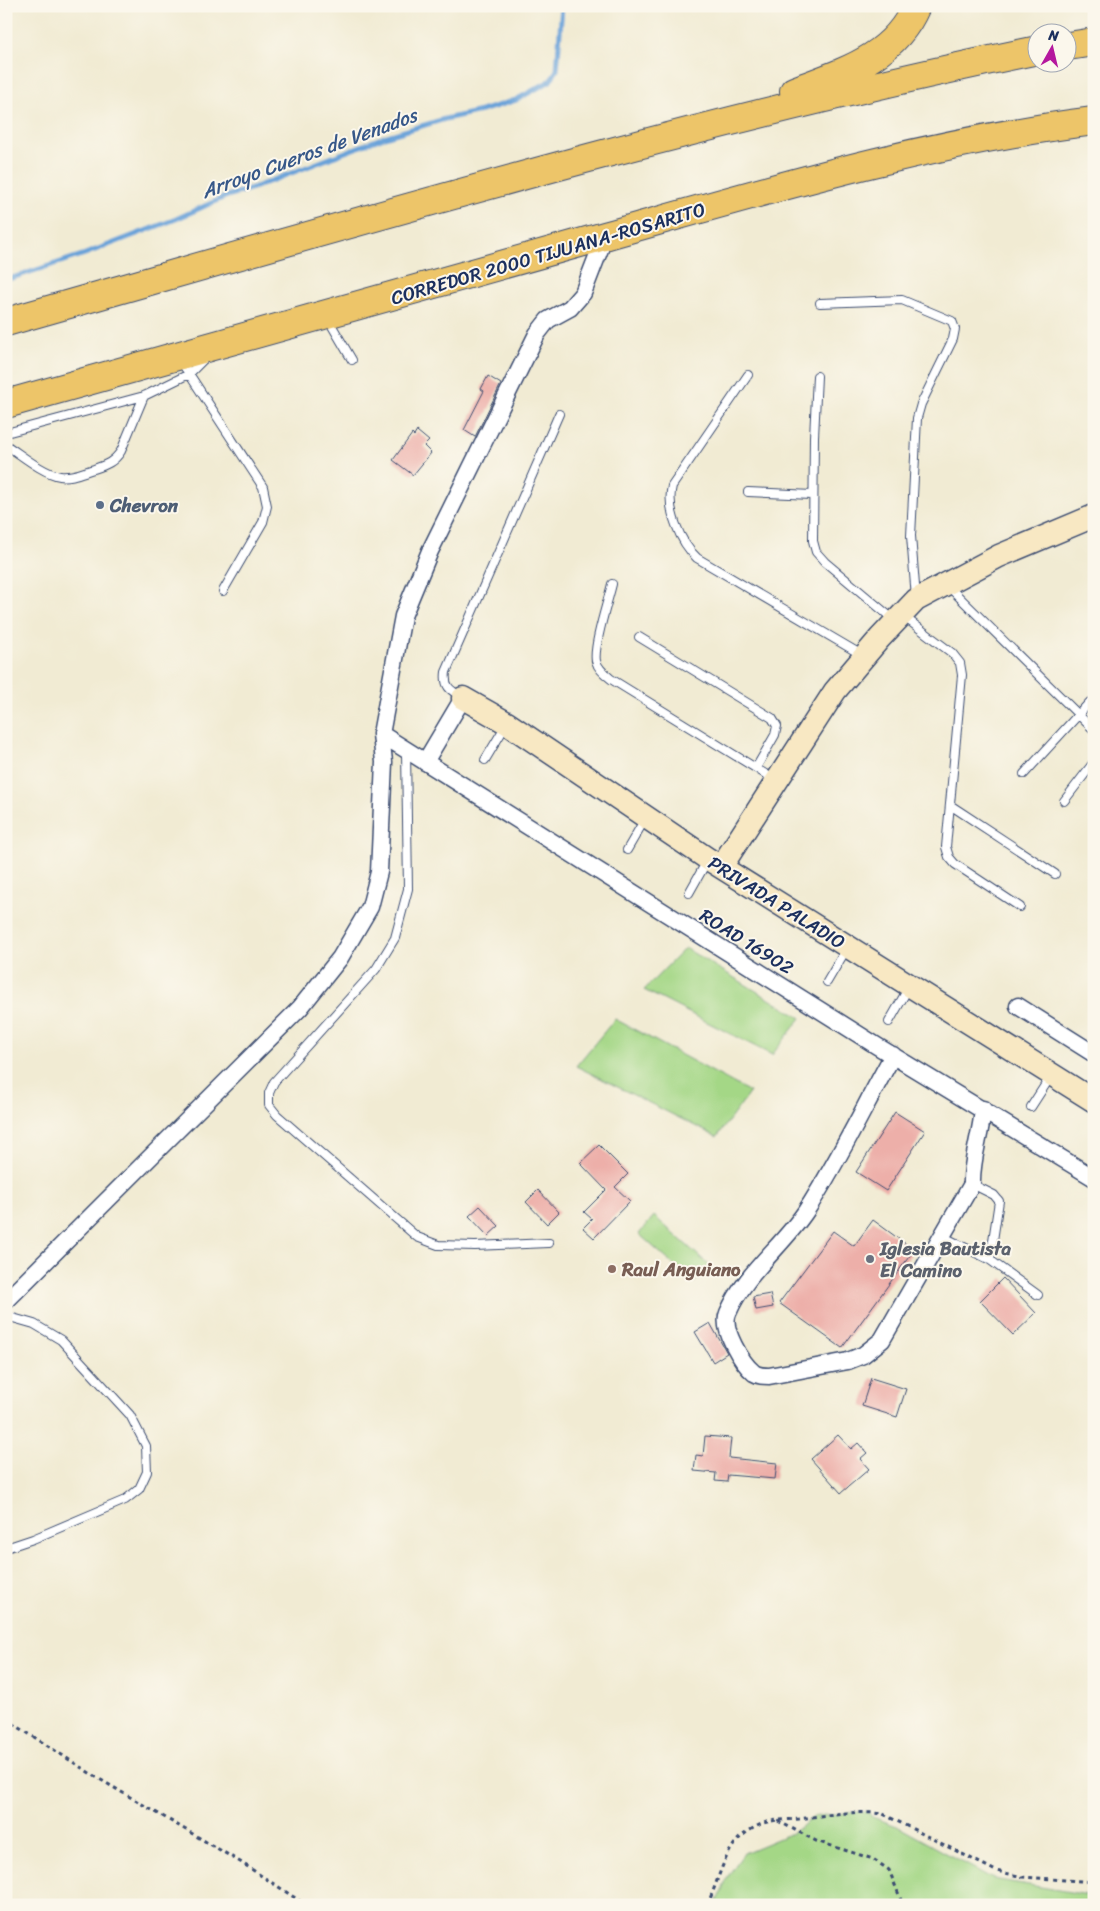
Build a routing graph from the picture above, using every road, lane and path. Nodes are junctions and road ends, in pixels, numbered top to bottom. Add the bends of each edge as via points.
1 (916, 6) edge
2 (1094, 42) edge
3 (1078, 44) edge
4 (1028, 52) edge
5 (1094, 120) edge
6 (683, 135) junction
7 (605, 236) junction
8 (820, 303) dead end
9 (326, 315) junction
10 (6, 322) edge
11 (352, 360) dead end
12 (184, 365) junction
13 (748, 375) dead end
14 (818, 376) dead end
15 (144, 396) junction
16 (6, 404) edge
17 (559, 414) dead end
18 (6, 433) edge
19 (6, 445) edge
20 (748, 492) dead end
21 (812, 494) junction
22 (1094, 516) edge
23 (612, 584) dead end
24 (946, 584) junction
25 (223, 591) dead end
26 (904, 612) junction
27 (638, 637) dead end
28 (864, 656) junction
29 (463, 698) junction
30 (1090, 702) dead end
31 (1078, 715) junction
32 (507, 723) junction
33 (1094, 730) edge
34 (381, 734) junction
35 (406, 750) junction
36 (485, 760) dead end
37 (425, 762) junction
38 (1094, 762) edge
39 (756, 768) junction
40 (1024, 774) dead end
41 (777, 781) junction
42 (1064, 801) dead end
43 (950, 805) junction
44 (646, 817) junction
45 (627, 850) dead end
46 (715, 863) junction
47 (1055, 874) dead end
48 (689, 893) dead end
49 (1020, 907) dead end
50 (848, 946) junction
51 (827, 982) dead end
52 (910, 985) junction
53 (1018, 1006) dead end
54 (889, 1022) dead end
55 (1094, 1054) edge
56 (893, 1055) junction
57 (1052, 1074) junction
58 (1094, 1101) edge
59 (1031, 1106) dead end
60 (983, 1109) junction
61 (1094, 1178) edge
62 (972, 1184) junction
63 (942, 1236) junction
64 (550, 1243) dead end
65 (990, 1260) junction
66 (1038, 1295) dead end
67 (6, 1301) edge
68 (6, 1316) edge
69 (6, 1548) edge
70 (6, 1720) edge
71 (777, 1820) junction
72 (1094, 1882) edge
73 (306, 1905) edge
74 (707, 1905) edge
75 (903, 1905) edge

1 - 6 highway via 905,28 886,48 858,66
2 - 3 highway
4 - 6 highway via 898,79
5 - 7 highway, CORREDOR 2000 TIJUANA-ROSARITO via 908,154
6 - 10 highway
7 - 9 highway, CORREDOR 2000 TIJUANA-ROSARITO
7 - 34 street via 583,293 570,308 548,320 537,334 430,551 403,616
8 - 26 lane via 902,300 952,321 955,329 917,418
9 - 11 lane
9 - 12 highway, CORREDOR 2000 TIJUANA-ROSARITO via 218,346
12 - 15 lane
12 - 16 highway, CORREDOR 2000 TIJUANA-ROSARITO
12 - 25 lane via 263,487 267,506 263,522
13 - 28 lane via 672,486 669,499 683,540 697,558
14 - 21 lane
15 - 18 lane
15 - 19 lane via 121,450 108,465 60,477
17 - 29 lane via 446,672 444,681 449,690
20 - 21 lane
21 - 26 lane via 816,552 825,562
22 - 24 street via 999,556
23 - 39 lane via 596,650 600,670
24 - 26 street
24 - 31 lane
26 - 28 street
26 - 43 lane via 960,663 962,676
27 - 39 lane via 772,718 777,726 775,735
28 - 41 street via 835,691
29 - 32 street, PRIVADA PALADIO
29 - 37 street
30 - 31 lane
31 - 33 lane
31 - 40 lane
32 - 36 lane
32 - 44 street, PRIVADA PALADIO
34 - 35 street, ROAD 16902
34 - 67 street via 384,762 379,872 370,907 340,958 276,1035
35 - 37 street, ROAD 16902
35 - 64 lane via 408,889 395,938 376,969 274,1082 269,1093 269,1105 284,1122 417,1237 438,1245
37 - 56 street, ROAD 16902
38 - 42 lane
39 - 41 lane
41 - 46 street
43 - 47 lane
43 - 49 lane via 948,857
44 - 45 lane
44 - 46 street, PRIVADA PALADIO
46 - 48 lane
46 - 50 street, PRIVADA PALADIO
50 - 51 lane
50 - 52 street, PRIVADA PALADIO
52 - 54 lane
52 - 57 street, PRIVADA PALADIO
53 - 55 street
56 - 60 street, ROAD 16902
56 - 63 street via 805,1213 754,1271 727,1314 728,1335 753,1372 761,1376 848,1362 882,1340
57 - 58 street, PRIVADA PALADIO
57 - 59 lane
60 - 61 street, ROAD 16902
60 - 62 street via 981,1133 971,1168
62 - 63 street
62 - 65 lane via 999,1201
63 - 65 lane
65 - 66 lane
68 - 69 lane via 34,1324 60,1340 130,1415 146,1446 147,1472 139,1489 125,1500
70 - 73 path
71 - 72 path via 867,1811 883,1814 996,1871 1023,1877
71 - 74 path via 761,1824 736,1842
71 - 75 path via 816,1841 873,1859 889,1870

